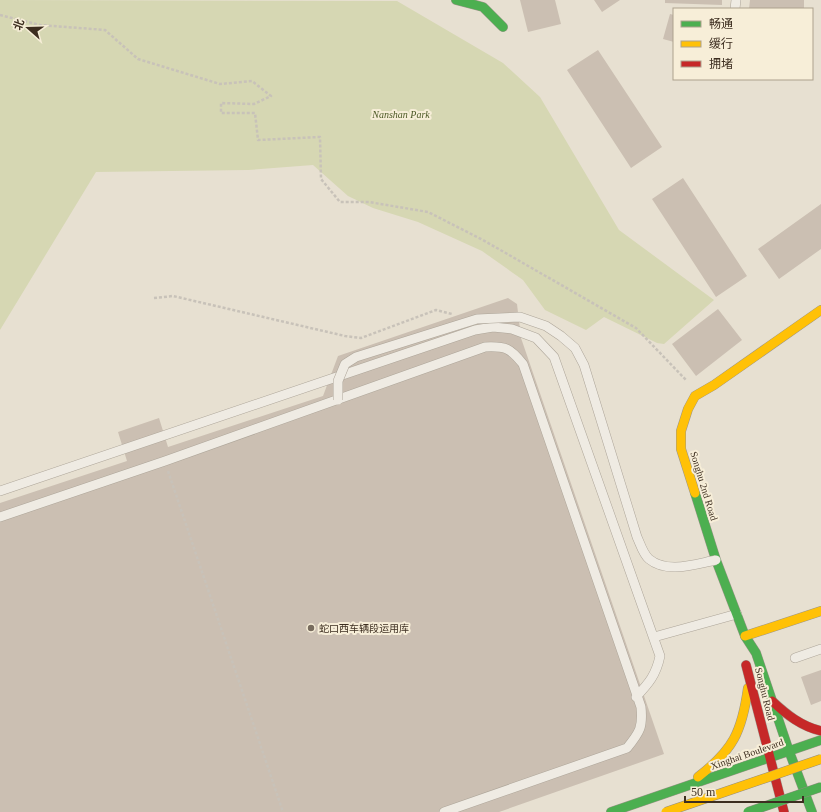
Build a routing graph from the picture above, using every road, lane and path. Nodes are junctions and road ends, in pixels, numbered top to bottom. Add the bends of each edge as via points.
1 (456, 0) edge
2 (0, 15) edge
3 (503, 27) dead end
4 (154, 298) dead end
5 (821, 310) edge
6 (463, 334) junction
7 (696, 396) junction
8 (338, 400) junction
9 (165, 461) junction
10 (0, 491) edge
11 (0, 517) edge
12 (716, 560) junction
13 (821, 611) edge
14 (737, 614) junction
15 (745, 636) junction
16 (654, 637) junction
17 (821, 650) edge
18 (795, 658) dead end
19 (749, 676) junction
20 (636, 697) dead end
21 (772, 701) junction
22 (821, 731) edge
23 (821, 740) edge
24 (788, 751) junction
25 (769, 758) junction
26 (821, 759) edge
27 (821, 787) edge
28 (684, 788) junction
29 (801, 809) edge
30 (283, 812) edge
31 (444, 812) edge
32 (611, 812) edge
33 (666, 812) edge
34 (748, 812) edge

1 - 3 street via 483,7
2 - 7 path via 40,25 105,30 138,59 220,84 252,81 271,96 254,104 221,104 221,113 255,113 258,140 320,137 321,178 340,202 369,202 428,212 483,240 636,328 688,383
4 - 6 path via 173,296 361,338 436,310 451,313 458,320
5 - 7 street
6 - 10 lane
6 - 16 lane via 494,327 512,329 536,338 554,357
7 - 12 street, Songhu 2nd Road via 681,430 681,450
8 - 9 lane
8 - 12 lane, bridge via 338,381 345,364 356,357 477,319 520,317 546,326 574,348 584,365 637,537 648,558 659,565 673,567
8 - 31 lane via 485,347 499,346 513,351 523,364 641,707 642,721 638,735 627,748
9 - 11 lane
9 - 30 path
12 - 14 street, Songhu 2nd Road
13 - 15 street
14 - 15 street, Songhu 2nd Road
14 - 16 lane
15 - 19 street, Songhu Road via 744,653
15 - 21 street, Songhu Road via 756,653
16 - 20 lane via 660,656 657,670
17 - 18 lane
19 - 25 street, Songhu Road
19 - 28 street via 746,709 733,743 722,757
21 - 22 street via 785,714 807,728
21 - 24 street, Songhu Road
23 - 24 street, Xinghai Boulevard
24 - 25 street, Xinghai Boulevard
24 - 29 street, Songhu Road
25 - 28 street, Xinghai Boulevard
25 - 29 street, Songhu Road
26 - 33 street, bridge
27 - 34 street, bridge
28 - 32 street, Xinghai Boulevard

